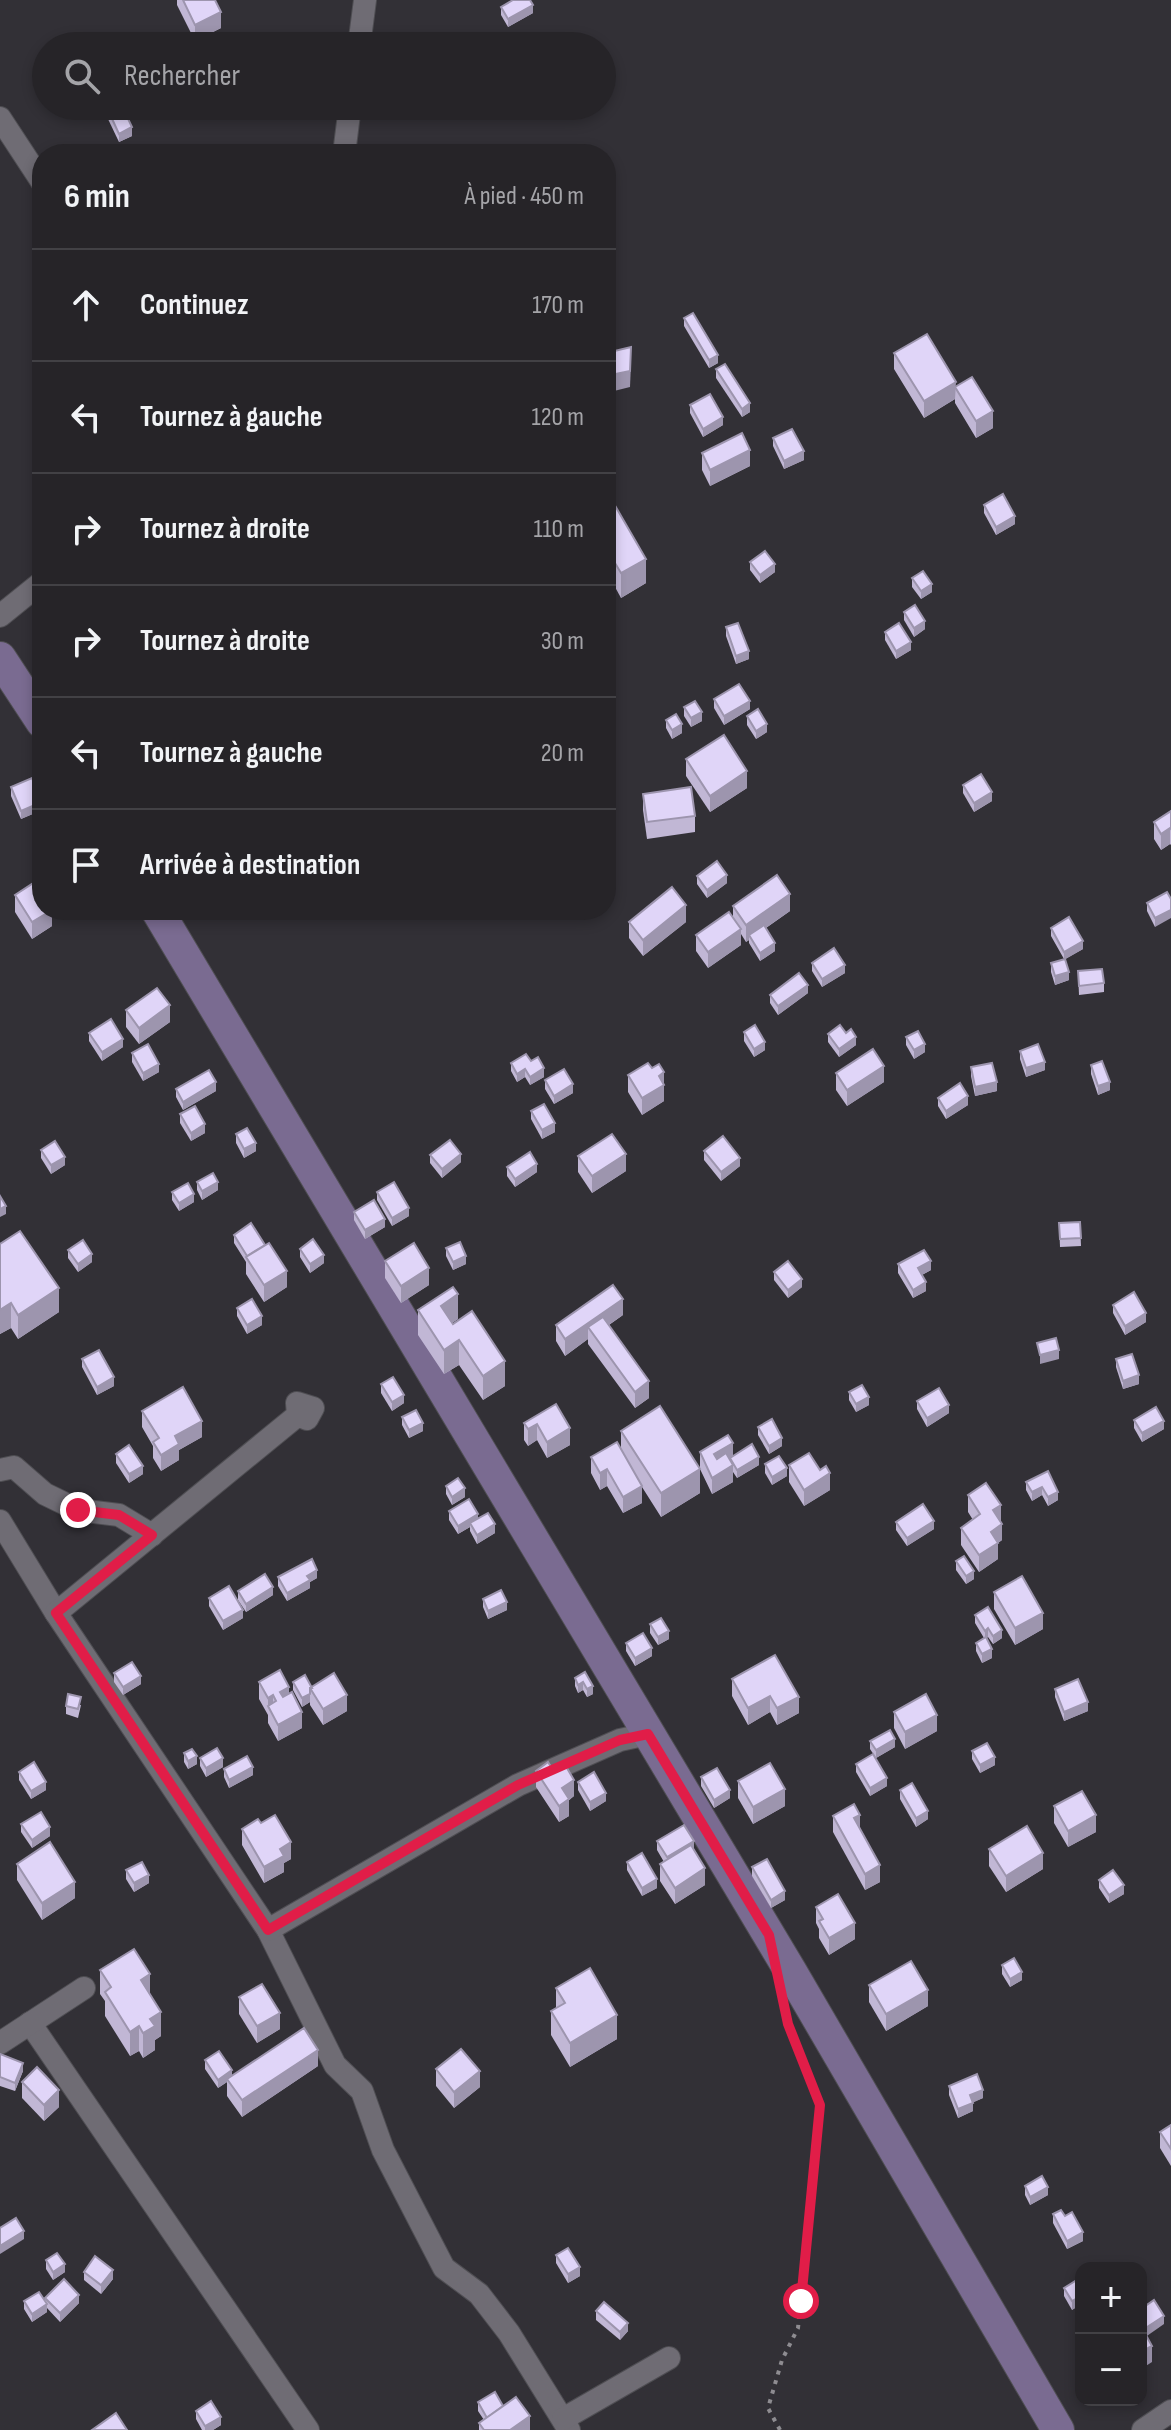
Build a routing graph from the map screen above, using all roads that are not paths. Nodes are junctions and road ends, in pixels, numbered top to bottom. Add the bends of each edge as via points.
1 (365, 0) edge
2 (361, 32) edge
3 (0, 118) edge
4 (348, 120) edge
5 (345, 144) edge
6 (32, 167) edge
7 (32, 590) edge
8 (0, 616) edge
9 (0, 658) edge
10 (32, 707) edge
11 (163, 920) edge
12 (298, 1415) dead end
13 (0, 1470) edge
14 (0, 1521) edge
15 (152, 1535) junction
16 (56, 1613) junction
17 (648, 1734) junction
18 (268, 1930) junction
19 (84, 1988) dead end
20 (30, 2023) junction
21 (0, 2043) edge
22 (669, 2358) dead end
23 (1171, 2411) edge
24 (566, 2424) edge
25 (308, 2430) edge
26 (1058, 2430) edge
27 (1143, 2430) edge

1 - 2 street
3 - 6 street
4 - 5 street
7 - 8 street
9 - 10 street
11 - 17 street
12 - 15 street
13 - 15 street via 14,1467 45,1494 78,1510 119,1515
14 - 16 street
15 - 16 street
16 - 18 street
17 - 18 street via 620,1740 518,1785
17 - 26 street
18 - 24 street via 335,2065 362,2091 383,2150 444,2268 479,2294
19 - 20 street
20 - 21 street
20 - 25 street
22 - 24 street
23 - 27 street

